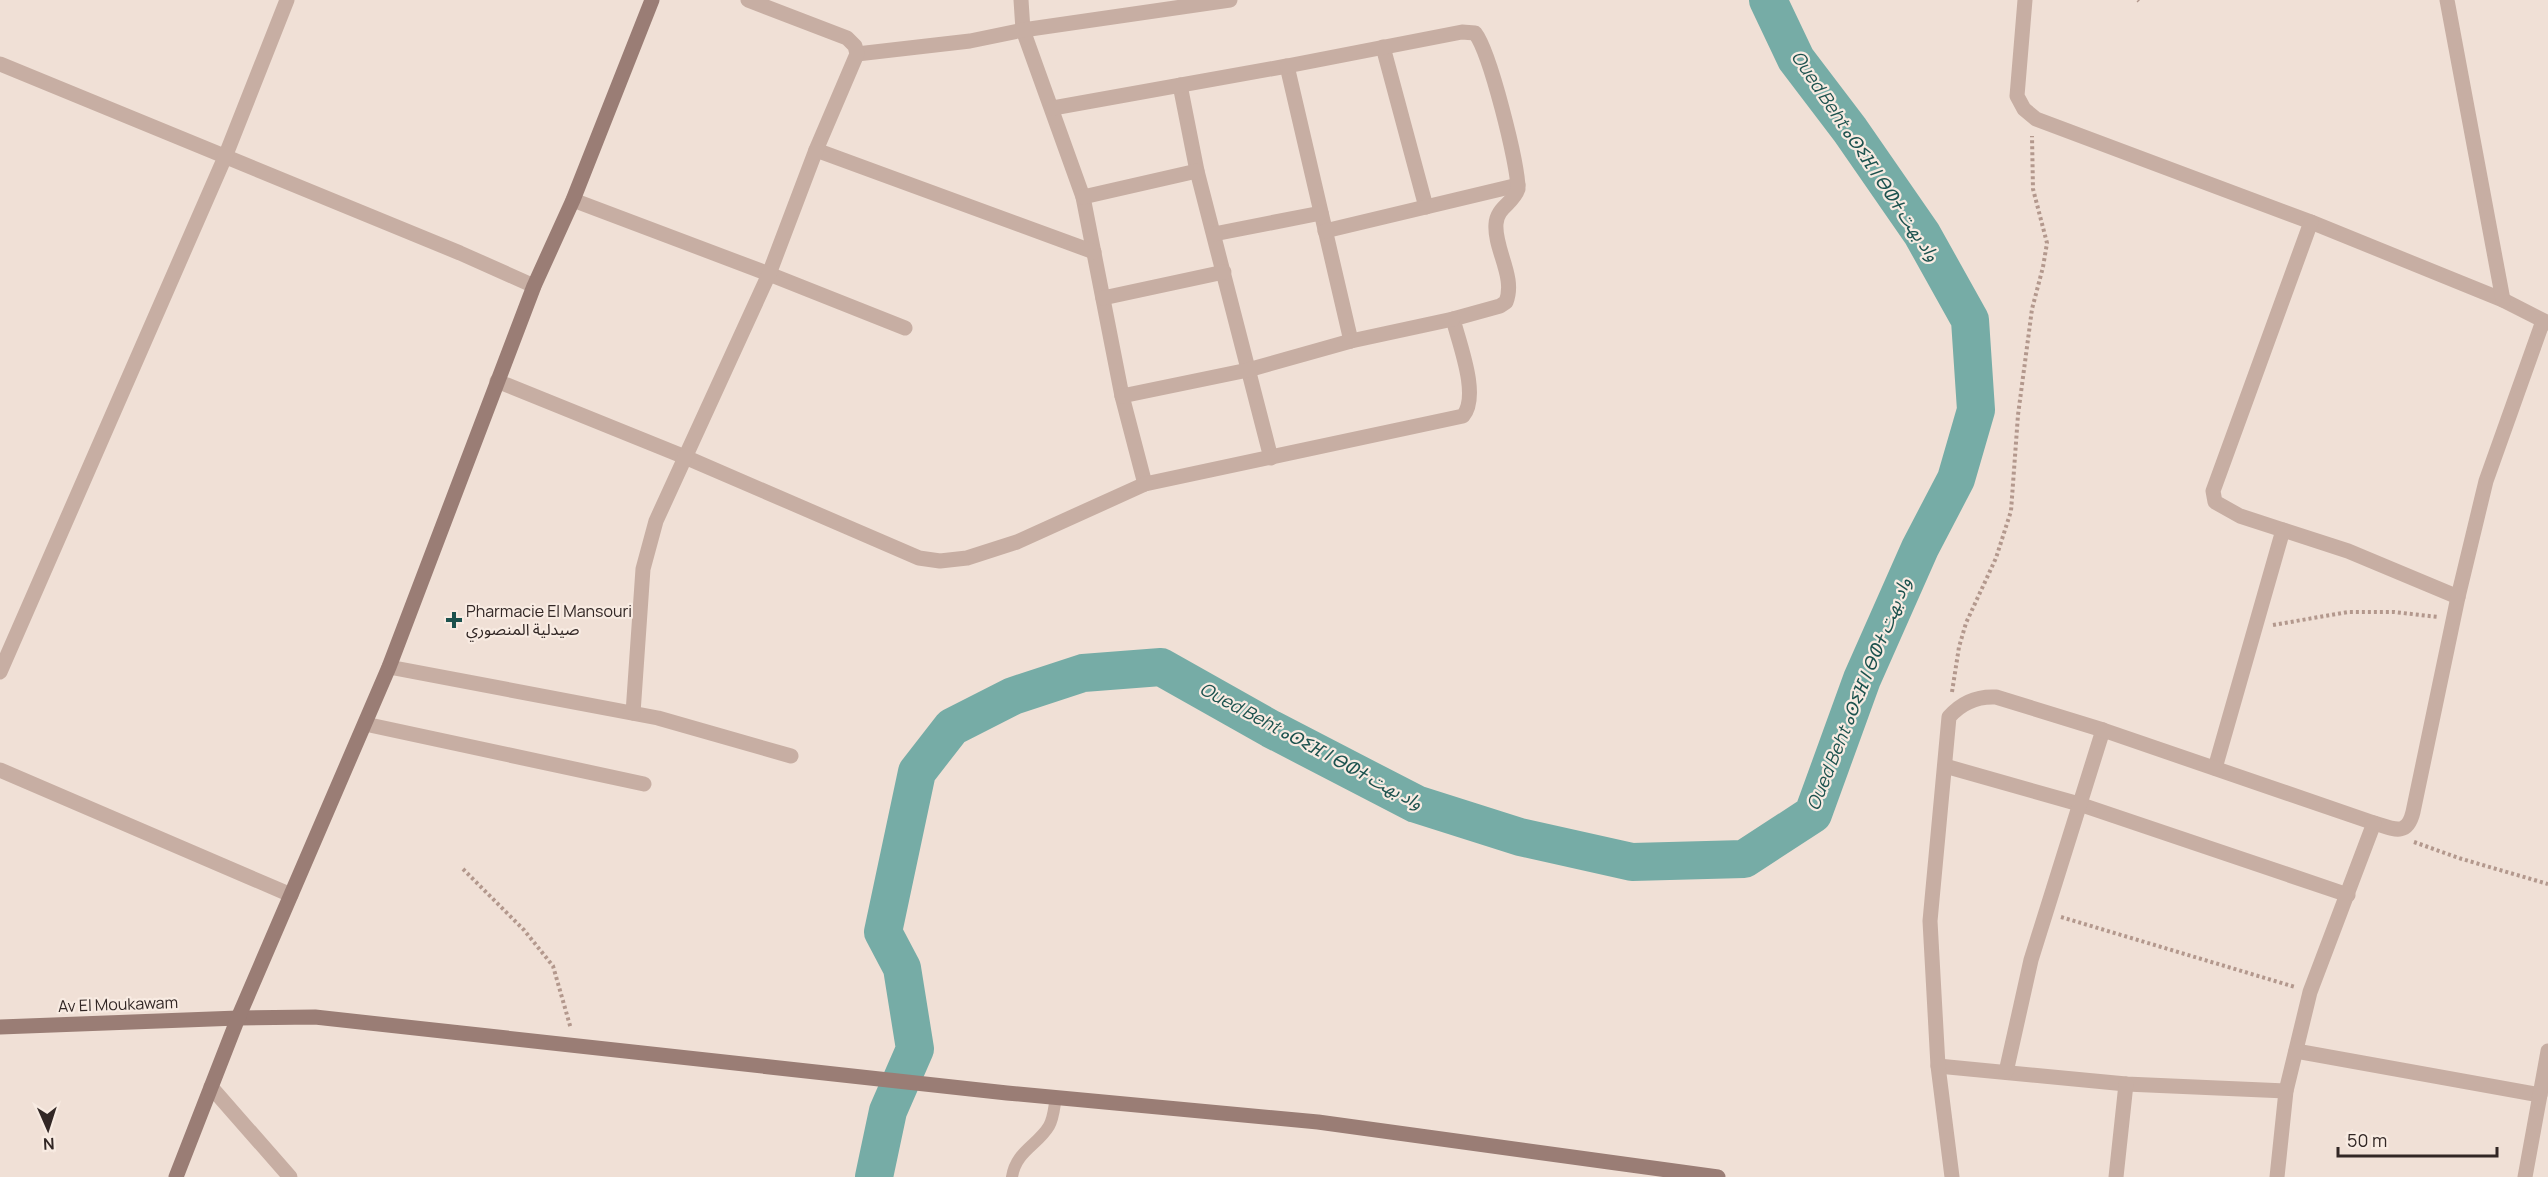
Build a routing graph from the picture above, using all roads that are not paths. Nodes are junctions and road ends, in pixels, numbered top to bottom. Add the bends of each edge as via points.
1 (287, 0) edge
2 (652, 0) edge
3 (748, 0) edge
4 (1021, 0) edge
5 (1230, 0) edge
6 (2025, 0) edge
7 (2447, 0) edge
8 (1023, 30) junction
9 (1383, 47) junction
10 (857, 54) junction
11 (0, 64) edge
12 (1287, 66) junction
13 (1180, 86) junction
14 (1053, 108) junction
15 (816, 150) junction
16 (225, 157) junction
17 (1197, 171) junction
18 (1518, 185) junction
19 (1083, 197) junction
20 (573, 200) junction
21 (1426, 207) junction
22 (1322, 213) junction
23 (2311, 222) junction
24 (1325, 231) junction
25 (1214, 234) junction
26 (1094, 252) junction
27 (1224, 272) junction
28 (769, 274) junction
29 (534, 286) junction
30 (1103, 298) junction
31 (2503, 300) junction
32 (1453, 319) junction
33 (2545, 322) edge
34 (904, 328) dead end
35 (1351, 341) junction
36 (1248, 370) junction
37 (497, 381) junction
38 (1122, 396) junction
39 (685, 457) junction
40 (1272, 458) junction
41 (1145, 484) junction
42 (2283, 530) junction
43 (2458, 597) junction
44 (389, 667) junction
45 (0, 672) edge
46 (633, 713) junction
47 (364, 724) junction
48 (2103, 730) junction
49 (791, 756) dead end
50 (1945, 766) junction
51 (2215, 768) junction
52 (0, 770) edge
53 (644, 784) dead end
54 (2079, 804) junction
55 (2374, 823) junction
56 (291, 895) junction
57 (2348, 896) junction
58 (238, 1018) junction
59 (0, 1027) edge
60 (2296, 1051) junction
61 (2548, 1051) edge
62 (1938, 1066) junction
63 (2006, 1072) junction
64 (2126, 1084) junction
65 (211, 1087) junction
66 (2286, 1091) junction
67 (2540, 1095) junction
68 (1056, 1097) junction
69 (176, 1177) edge
70 (290, 1177) edge
71 (1012, 1177) edge
72 (1718, 1177) edge
73 (1952, 1177) edge
74 (2116, 1177) edge
75 (2277, 1177) edge
76 (2524, 1177) edge

1 - 16 street
2 - 20 street
3 - 10 street via 847,38
4 - 8 street
5 - 8 street
6 - 23 street via 2017,96 2031,116
7 - 31 street
8 - 10 street
8 - 14 street
9 - 12 street
9 - 18 street via 1475,33 1489,61
9 - 21 street
10 - 15 street
11 - 16 street
12 - 13 street
12 - 22 street
13 - 14 street
13 - 17 street
14 - 19 street
15 - 26 street
15 - 28 street
16 - 29 street
16 - 45 street
17 - 19 street
17 - 25 street
18 - 21 street
18 - 32 street via 1515,197 1499,212 1496,226 1508,286 1506,302
19 - 26 street
20 - 28 street
20 - 29 street
21 - 24 street
22 - 24 street
22 - 25 street
23 - 31 street
23 - 42 street via 2213,491 2221,508
24 - 35 street
25 - 27 street
26 - 30 street
27 - 30 street
27 - 36 street
28 - 34 street
28 - 39 street
29 - 37 street
30 - 38 street
31 - 33 street
32 - 35 street
32 - 40 street via 1471,393 1463,416
33 - 43 street via 2486,481
35 - 36 street
36 - 38 street
36 - 40 street
37 - 39 street
37 - 44 street
38 - 41 street
39 - 41 street via 919,558 940,561 967,558 1017,542
39 - 46 street via 656,521 643,569
40 - 41 street
42 - 43 street via 2348,551
42 - 51 street
43 - 55 street via 2411,823 2395,830
44 - 46 street
44 - 47 street
46 - 49 street
47 - 53 street
47 - 56 street
48 - 50 street via 1996,697 1984,697 1967,701 1949,717
48 - 51 street
48 - 54 street
50 - 54 street
50 - 62 street via 1930,921
51 - 55 street
52 - 56 street
54 - 57 street
54 - 63 street via 2031,960
55 - 57 street
56 - 58 street
57 - 60 street via 2310,992
58 - 59 street, Av El Moukawam
58 - 65 street
58 - 68 street, Av El Moukawam via 315,1017
60 - 66 street
60 - 67 street
61 - 67 street
62 - 63 street
62 - 73 street
63 - 64 street
64 - 66 street
64 - 74 street
65 - 69 street
65 - 70 street
66 - 75 street
67 - 76 street
68 - 71 lane via 1050,1124 1025,1150
68 - 72 street, Av El Moukawam via 1318,1122

